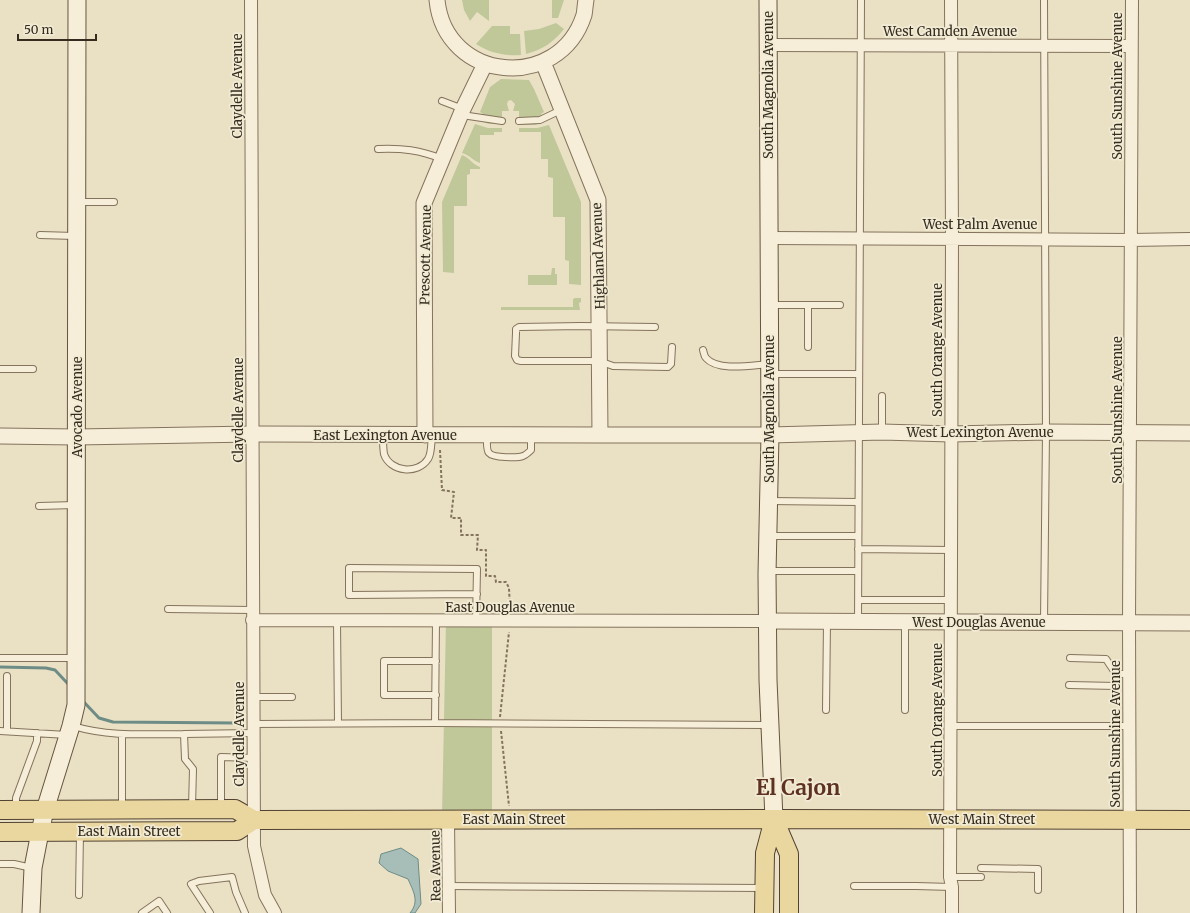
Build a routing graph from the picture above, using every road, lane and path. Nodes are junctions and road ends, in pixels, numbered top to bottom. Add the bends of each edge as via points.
1 (77, 0) edge
2 (251, 0) edge
3 (437, 0) edge
4 (586, 0) edge
5 (768, 0) edge
6 (861, 0) edge
7 (951, 0) edge
8 (1044, 0) edge
9 (1132, 0) edge
10 (768, 45) junction
11 (860, 45) junction
12 (951, 45) junction
13 (1045, 45) junction
14 (1131, 46) junction
15 (543, 62) junction
16 (485, 64) junction
17 (442, 101) dead end
18 (561, 110) junction
19 (461, 112) junction
20 (502, 121) dead end
21 (519, 121) dead end
22 (378, 149) dead end
23 (442, 159) junction
24 (77, 202) junction
25 (114, 202) dead end
26 (40, 235) dead end
27 (77, 236) junction
28 (770, 238) junction
29 (860, 238) junction
30 (952, 238) junction
31 (1046, 238) junction
32 (1190, 239) edge
33 (1131, 240) junction
34 (770, 305) junction
35 (808, 305) junction
36 (840, 305) dead end
37 (600, 326) junction
38 (655, 327) dead end
39 (672, 347) dead end
40 (808, 347) dead end
41 (702, 350) dead end
42 (599, 361) junction
43 (0, 369) edge
44 (770, 369) junction
45 (33, 370) dead end
46 (859, 374) junction
47 (882, 396) dead end
48 (860, 432) junction
49 (882, 432) junction
50 (1046, 432) junction
51 (1131, 433) junction
52 (1190, 433) edge
53 (254, 434) junction
54 (487, 434) junction
55 (531, 434) junction
56 (951, 434) junction
57 (383, 435) junction
58 (428, 435) junction
59 (770, 435) junction
60 (0, 436) edge
61 (600, 436) junction
62 (76, 437) junction
63 (440, 450) dead end
64 (768, 501) junction
65 (858, 502) junction
66 (76, 505) junction
67 (39, 506) dead end
68 (768, 536) junction
69 (858, 536) junction
70 (858, 549) junction
71 (951, 550) junction
72 (858, 571) junction
73 (767, 572) junction
74 (477, 594) junction
75 (858, 600) junction
76 (951, 600) junction
77 (168, 609) dead end
78 (252, 615) junction
79 (337, 621) junction
80 (436, 621) junction
81 (476, 621) junction
82 (510, 621) junction
83 (768, 621) junction
84 (827, 622) junction
85 (858, 622) junction
86 (905, 622) junction
87 (951, 622) junction
88 (1044, 622) junction
89 (1129, 622) junction
90 (1190, 623) edge
91 (0, 658) edge
92 (76, 658) junction
93 (1070, 658) dead end
94 (436, 661) junction
95 (1116, 674) junction
96 (1129, 674) junction
97 (7, 676) dead end
98 (1068, 685) dead end
99 (436, 695) junction
100 (253, 697) junction
101 (292, 697) dead end
102 (826, 710) dead end
103 (905, 710) dead end
104 (338, 723) junction
105 (435, 723) junction
106 (770, 725) junction
107 (951, 726) junction
108 (1129, 726) junction
109 (254, 728) junction
110 (70, 730) junction
111 (0, 731) edge
112 (7, 731) junction
113 (37, 733) junction
114 (122, 734) junction
115 (184, 734) junction
116 (254, 758) junction
117 (122, 809) junction
118 (192, 809) junction
119 (221, 809) junction
120 (8, 810) edge
121 (45, 810) junction
122 (774, 819) junction
123 (951, 819) junction
124 (254, 820) junction
125 (448, 820) junction
126 (1130, 820) junction
127 (1190, 820) edge
128 (0, 832) edge
129 (40, 832) junction
130 (80, 832) junction
131 (0, 864) edge
132 (33, 868) junction
133 (981, 868) dead end
134 (981, 877) dead end
135 (951, 882) junction
136 (449, 886) junction
137 (854, 886) dead end
138 (764, 888) junction
139 (1038, 890) dead end
140 (79, 895) dead end
141 (31, 913) edge
142 (142, 913) edge
143 (167, 913) edge
144 (210, 913) edge
145 (245, 913) edge
146 (275, 913) edge
147 (449, 913) edge
148 (764, 913) edge
149 (788, 913) edge
150 (952, 913) edge
151 (1130, 913) edge

1 - 24 main road, Avocado Avenue
2 - 53 street, Claydelle Avenue
3 - 16 street via 444,25 453,40 465,53
4 - 15 street via 584,14 575,34 561,50
5 - 10 main road, South Magnolia Avenue
6 - 11 lane
7 - 12 street, South Orange Avenue
8 - 13 lane
9 - 14 street, South Sunshine Avenue
10 - 11 street, West Camden Avenue
10 - 28 main road, South Magnolia Avenue
11 - 12 street, West Camden Avenue
11 - 29 lane
12 - 13 street, West Camden Avenue
12 - 30 street, South Orange Avenue
13 - 14 street, West Camden Avenue
13 - 31 lane
14 - 33 street, South Sunshine Avenue
15 - 16 street via 528,67 506,68
15 - 18 street, Highland Avenue
16 - 19 street, Prescott Avenue
17 - 19 lane
18 - 21 lane via 540,120
18 - 37 street, Highland Avenue via 598,200
19 - 20 lane
19 - 23 street, Prescott Avenue
22 - 23 lane via 406,149
23 - 58 street, Prescott Avenue via 424,203
24 - 25 lane
24 - 27 main road, Avocado Avenue
26 - 27 lane
27 - 62 main road, Avocado Avenue
28 - 29 street, West Palm Avenue
28 - 34 main road, South Magnolia Avenue
29 - 30 street, West Palm Avenue
29 - 46 lane
30 - 31 street, West Palm Avenue
30 - 56 street, South Orange Avenue
31 - 33 street, West Palm Avenue
31 - 50 lane
32 - 33 street, West Palm Avenue
33 - 51 street, South Sunshine Avenue
34 - 35 lane
34 - 44 main road, South Magnolia Avenue
35 - 36 lane
35 - 40 lane
37 - 38 lane
37 - 42 street, Highland Avenue
37 - 42 lane via 516,329 517,360
39 - 42 lane via 671,364 668,367 613,366
41 - 44 lane via 713,364
42 - 61 street, Highland Avenue
43 - 45 lane
44 - 46 lane
44 - 59 main road, South Magnolia Avenue
46 - 48 lane
47 - 49 lane
48 - 49 street, West Lexington Avenue
48 - 59 street, West Lexington Avenue
48 - 65 lane
49 - 56 street, West Lexington Avenue
50 - 51 street, West Lexington Avenue
50 - 56 street, West Lexington Avenue
50 - 88 lane
51 - 52 street, West Lexington Avenue
51 - 89 street, South Sunshine Avenue
53 - 57 street, East Lexington Avenue
53 - 62 street, East Lexington Avenue
53 - 78 street, Claydelle Avenue
54 - 55 street, East Lexington Avenue
54 - 55 lane via 489,453 500,457 527,454 531,450
54 - 58 street, East Lexington Avenue
55 - 61 street, East Lexington Avenue
56 - 71 street, South Orange Avenue
57 - 58 street, East Lexington Avenue
57 - 58 lane via 384,454 389,462 397,468 410,470 420,467 428,459
59 - 61 street, East Lexington Avenue
59 - 64 main road, South Magnolia Avenue
60 - 62 street, East Lexington Avenue
62 - 66 main road, Avocado Avenue
63 - 82 path via 442,490 454,492 451,518 461,518 461,535 478,535 477,550 486,550 486,576 495,576 496,582 506,582 509,588
64 - 65 lane
64 - 68 main road, South Magnolia Avenue
65 - 69 lane
66 - 67 lane
66 - 92 main road, Avocado Avenue
68 - 69 lane
68 - 73 main road, South Magnolia Avenue
69 - 70 lane
70 - 71 lane
70 - 72 lane
71 - 76 street, South Orange Avenue
72 - 73 lane
72 - 75 lane
73 - 83 main road, South Magnolia Avenue
74 - 74 lane via 477,568 349,568 348,595
74 - 81 lane
75 - 76 lane
75 - 85 lane
76 - 87 street, South Orange Avenue
77 - 78 lane
78 - 79 street, East Douglas Avenue
78 - 100 street, Claydelle Avenue
79 - 80 street, East Douglas Avenue
79 - 104 lane
80 - 81 street, East Douglas Avenue
80 - 94 lane
81 - 82 street, East Douglas Avenue
82 - 83 street, East Douglas Avenue
83 - 84 street, West Douglas Avenue
83 - 106 main road, South Magnolia Avenue
84 - 85 street, West Douglas Avenue
84 - 102 lane
85 - 86 street, West Douglas Avenue
86 - 87 street, West Douglas Avenue
86 - 103 lane
87 - 88 street, West Douglas Avenue
87 - 107 street, South Orange Avenue
88 - 89 street, West Douglas Avenue
89 - 90 street, West Douglas Avenue
89 - 96 street, South Sunshine Avenue
91 - 92 lane
92 - 110 main road, Avocado Avenue via 76,704
93 - 95 lane via 1106,659
94 - 99 lane
94 - 99 lane via 384,661 384,695
95 - 96 lane
95 - 98 lane via 1116,686
96 - 108 street, South Sunshine Avenue
97 - 112 lane
99 - 105 lane
100 - 101 lane
100 - 109 street, Claydelle Avenue
104 - 105 lane
104 - 109 lane
105 - 106 lane
106 - 122 main road, South Magnolia Avenue
107 - 108 lane
107 - 123 street, South Orange Avenue
108 - 126 street, South Sunshine Avenue
109 - 115 lane
109 - 116 street, Claydelle Avenue
110 - 113 lane
110 - 114 lane
110 - 121 main road, Avocado Avenue
111 - 112 lane
112 - 113 lane
113 - 120 lane via 37,741 16,798
114 - 115 lane
114 - 117 lane
115 - 118 lane via 184,759 193,769
116 - 119 lane via 221,757
116 - 124 street, Claydelle Avenue
117 - 118 main road, East Main Street
117 - 121 main road, East Main Street
118 - 119 main road, East Main Street
119 - 124 main road, East Main Street via 235,809
120 - 121 main road, East Main Street
121 - 129 main road, Avocado Avenue
122 - 123 main road, West Main Street
122 - 125 main road, East Main Street
122 - 138 main road via 765,853
122 - 149 main road via 789,854
123 - 126 main road, West Main Street
123 - 135 street, South Orange Avenue
124 - 125 main road, East Main Street
124 - 130 main road, East Main Street via 237,831
124 - 146 street, Claydelle Avenue via 254,846 265,895
125 - 136 street, Rea Avenue
126 - 127 main road, West Main Street
126 - 151 street, South Sunshine Avenue
128 - 129 main road, East Main Street
129 - 130 main road, East Main Street
129 - 132 main road, Avocado Avenue
130 - 140 lane
131 - 132 lane
132 - 141 main road, Avocado Avenue
133 - 139 lane via 1038,869
134 - 135 lane
135 - 137 lane via 916,886
135 - 150 street, South Orange Avenue
136 - 138 lane
136 - 147 street, Rea Avenue
138 - 148 main road
142 - 143 lane via 159,901
144 - 145 lane via 191,884 232,877

